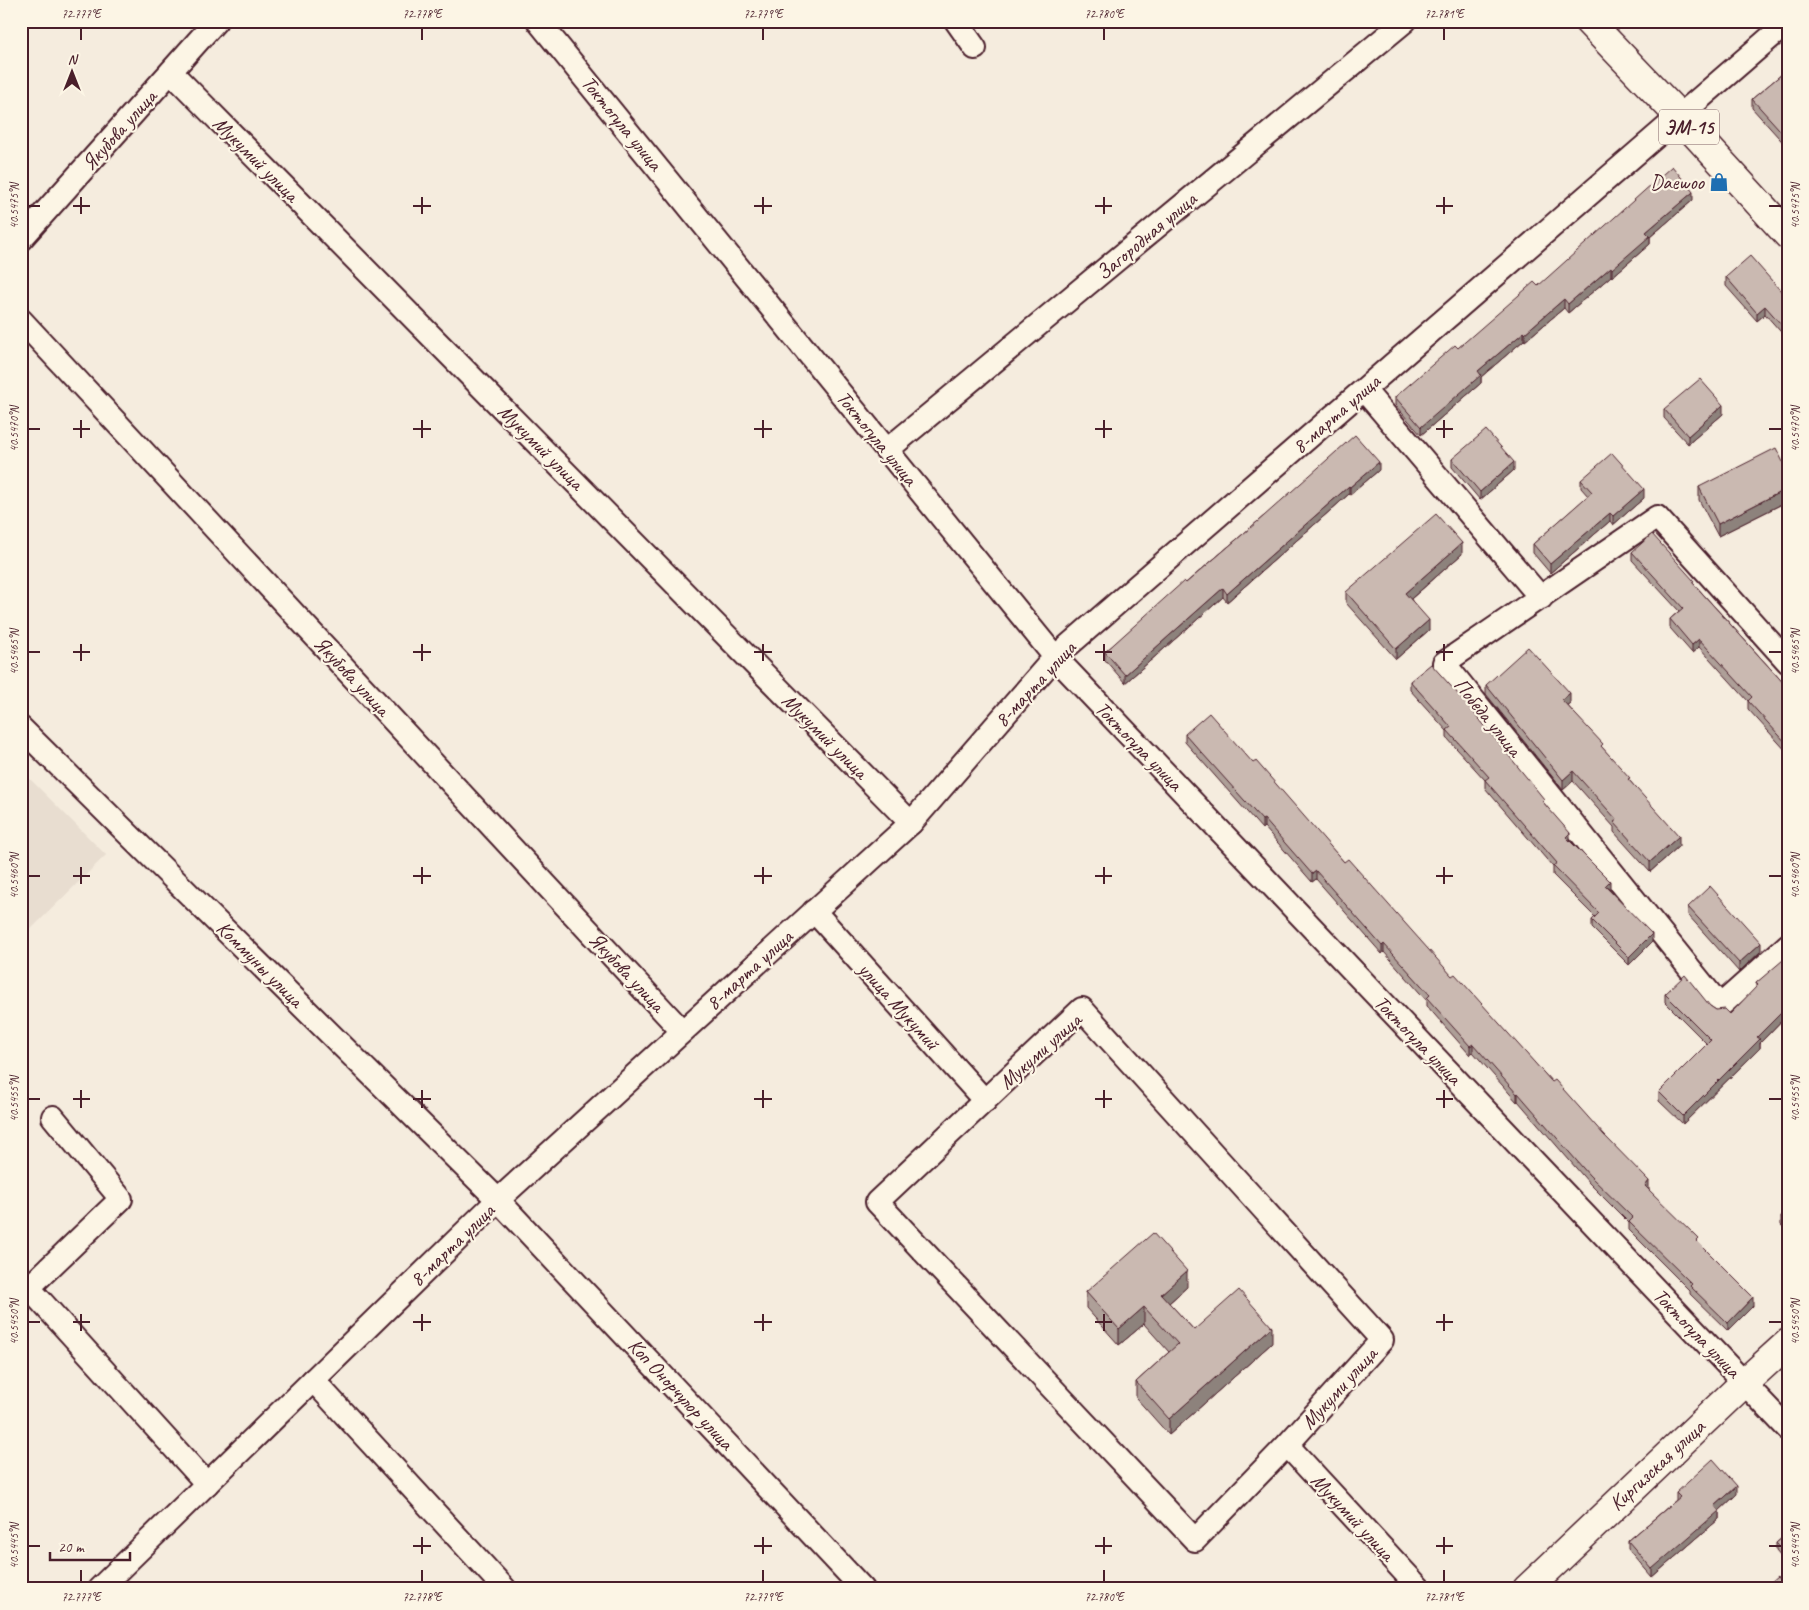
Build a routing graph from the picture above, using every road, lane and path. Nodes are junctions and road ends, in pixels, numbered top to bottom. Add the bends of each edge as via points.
1 (216, 21) edge
2 (538, 21) edge
3 (956, 21) edge
4 (1405, 21) edge
5 (1588, 21) edge
6 (1788, 22) edge
7 (976, 48) dead end
8 (171, 72) junction
9 (1679, 116) junction
10 (1788, 235) edge
11 (21, 239) edge
12 (21, 320) edge
13 (1364, 390) junction
14 (887, 450) junction
15 (1541, 598) junction
16 (1055, 657) junction
17 (1788, 662) edge
18 (21, 728) edge
19 (911, 823) junction
20 (814, 911) junction
21 (1788, 945) edge
22 (682, 1032) junction
23 (985, 1101) junction
24 (53, 1117) dead end
25 (498, 1200) junction
26 (25, 1292) edge
27 (1788, 1343) edge
28 (314, 1380) junction
29 (1744, 1382) junction
30 (1788, 1429) edge
31 (1287, 1445) junction
32 (207, 1484) junction
33 (112, 1585) edge
34 (505, 1589) edge
35 (863, 1589) edge
36 (1420, 1589) edge
37 (1527, 1589) edge

1 - 8 street, Якубова улица
2 - 14 street, Токтогула улица
3 - 7 street
4 - 14 street, Загородная улица
5 - 9 street, ЭМ-15
6 - 9 street, 8-марта улица
8 - 11 street, Якубова улица
8 - 19 street, Мукумий улица
9 - 10 street, ЭМ-15
9 - 13 street, 8-марта улица
12 - 22 street, Якубова улица
13 - 15 street
13 - 16 street, 8-марта улица
14 - 16 street, Токтогула улица
15 - 17 street, Победа улица via 1657,517
15 - 21 street, Победа улица via 1444,663 1720,1006
16 - 19 street, 8-марта улица
16 - 29 street, Токтогула улица
18 - 25 street, Коммуны улица
19 - 20 street, 8-марта улица
20 - 22 street, 8-марта улица
20 - 23 street, улица Мукумий
22 - 25 street, 8-марта улица
23 - 31 street, Мукуми улица via 1082,1009 1382,1340
23 - 31 street, Мукуми улица via 877,1202 1195,1540
24 - 26 street via 121,1199
25 - 28 street, 8-марта улица
25 - 35 street, Коп Онорчулор улица
26 - 32 street
27 - 29 street, Киргизская улица
28 - 32 street, 8-марта улица
28 - 34 street
29 - 30 street, Токтогула улица
29 - 37 street, Киргизская улица
31 - 36 street, Мукумий улица
32 - 33 street, 8-марта улица

